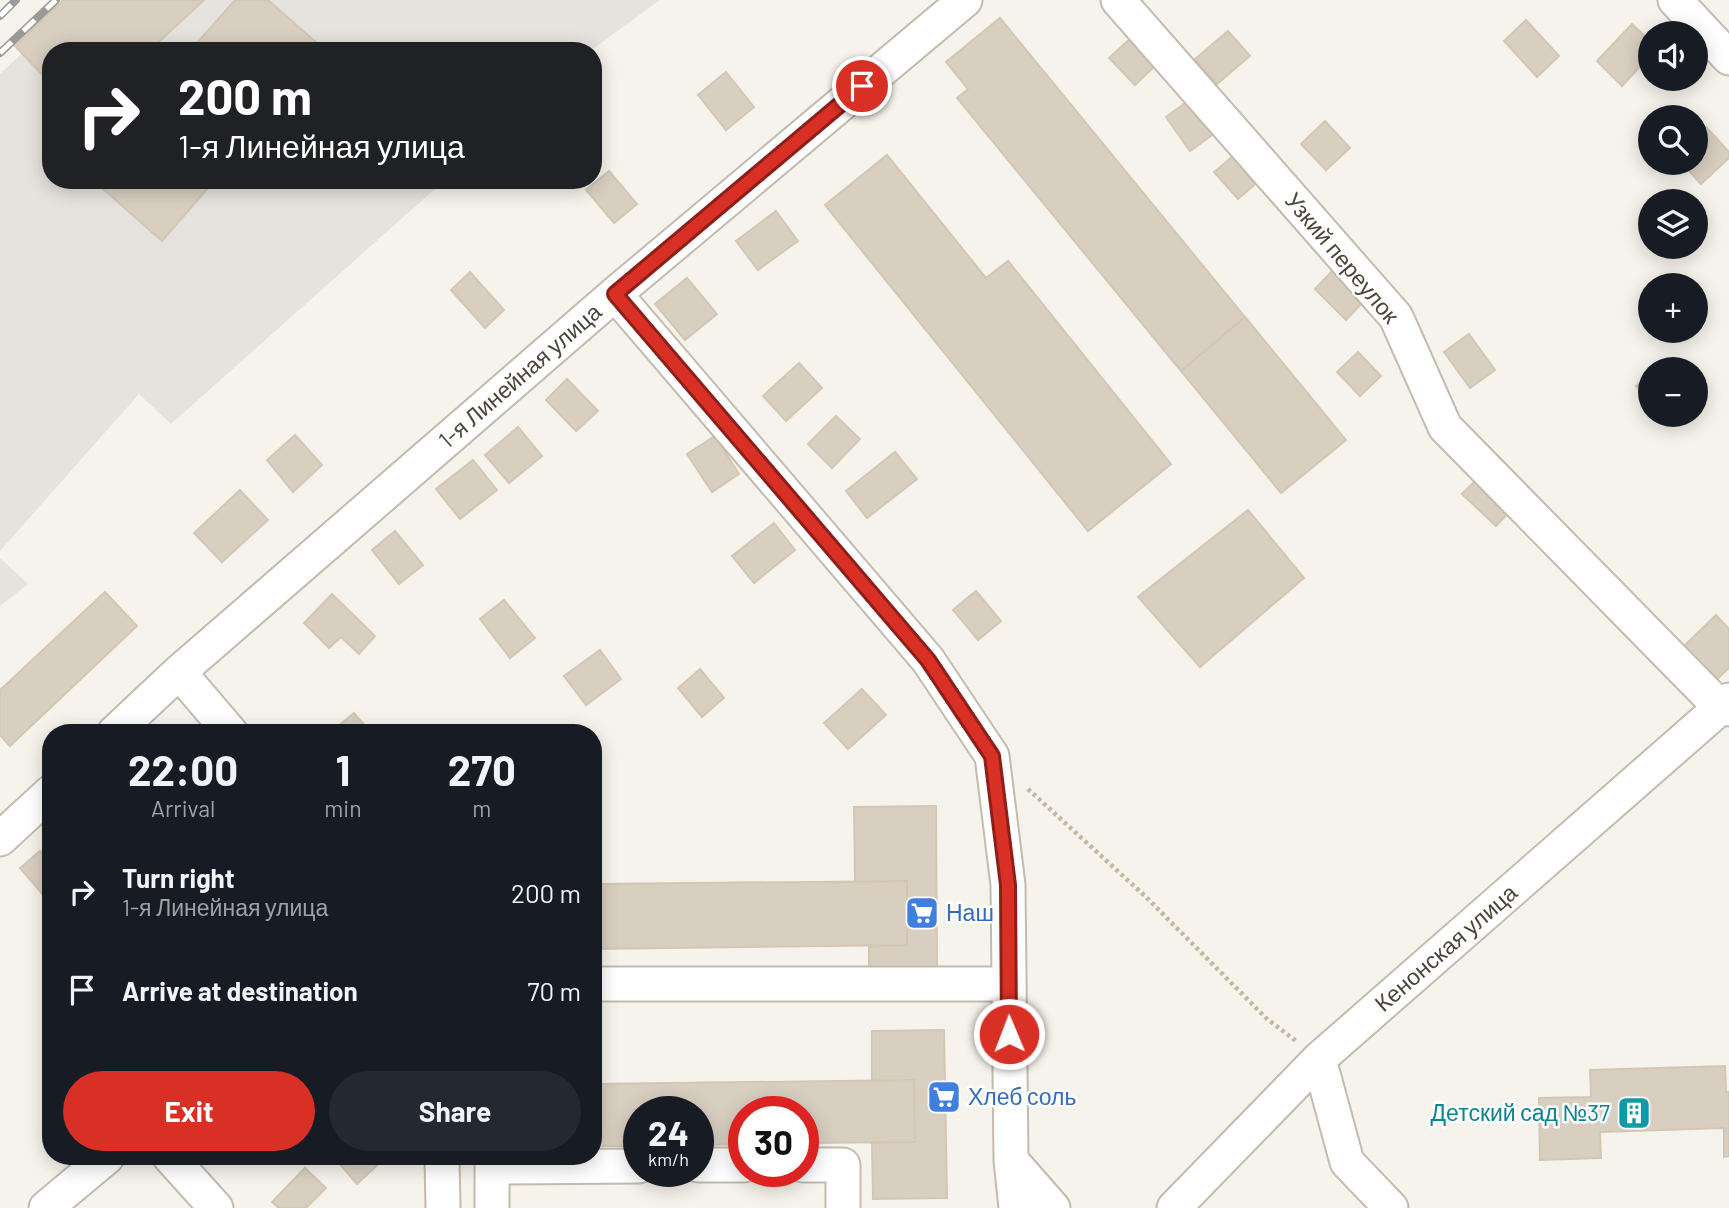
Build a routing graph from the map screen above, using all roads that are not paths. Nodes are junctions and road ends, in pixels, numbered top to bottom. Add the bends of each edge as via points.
1 (965, 0) edge
2 (1118, 0) edge
3 (1675, 0) edge
4 (1729, 58) edge
5 (615, 294) junction
6 (179, 672) junction
7 (1726, 706) edge
8 (124, 724) edge
9 (223, 724) edge
10 (42, 800) edge
11 (0, 839) edge
12 (602, 984) edge
13 (1008, 984) junction
14 (1320, 1059) junction
15 (1011, 1160) junction
16 (97, 1165) edge
17 (177, 1165) edge
18 (442, 1165) edge
19 (819, 1165) edge
20 (623, 1166) edge
21 (46, 1208) edge
22 (216, 1208) edge
23 (443, 1208) edge
24 (492, 1208) edge
25 (844, 1208) edge
26 (1016, 1208) edge
27 (1053, 1208) edge
28 (1174, 1208) edge
29 (1391, 1208) edge

1 - 5 street, 1-я Линейная улица
2 - 7 street, Узкий переулок via 1396,317 1446,427
3 - 4 street
5 - 6 street, 1-я Линейная улица
5 - 13 street via 928,660 992,756 1008,885
6 - 8 street, 1-я Линейная улица
6 - 9 street
7 - 14 street, Кенонская улица
10 - 11 street
12 - 13 street
13 - 15 street
14 - 28 street, Кенонская улица
14 - 29 street via 1347,1162
15 - 26 street
15 - 27 street
16 - 21 street
17 - 22 street
18 - 23 street
19 - 25 street via 843,1165
20 - 24 street via 492,1167

